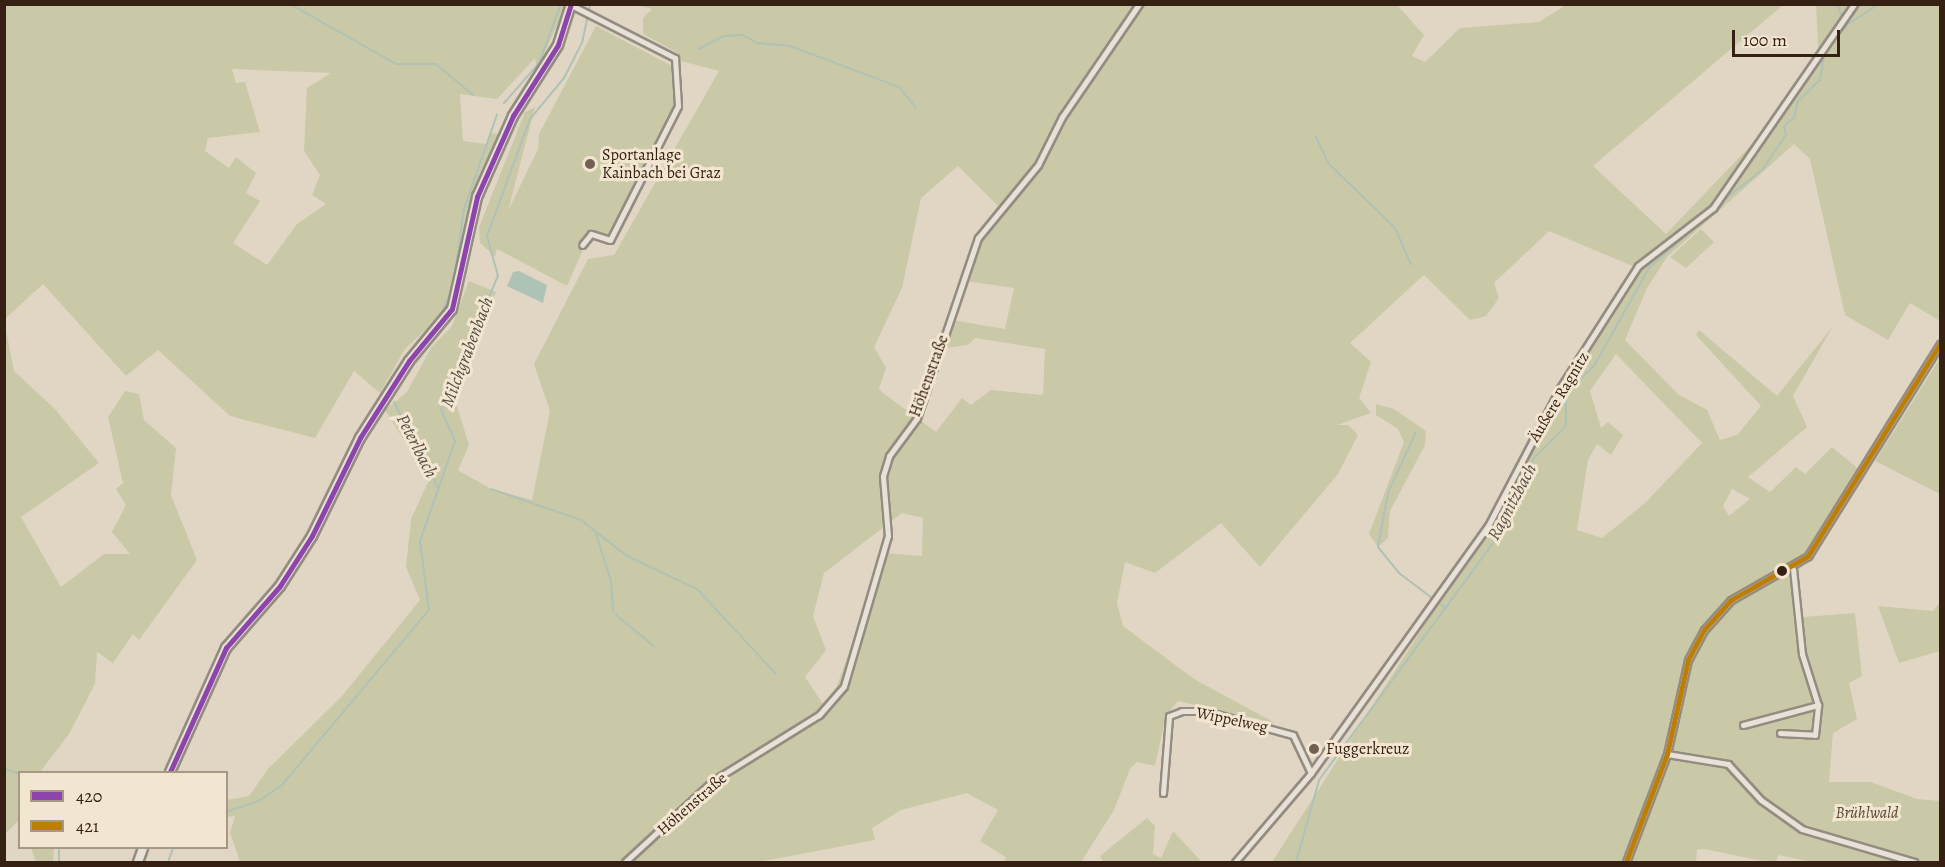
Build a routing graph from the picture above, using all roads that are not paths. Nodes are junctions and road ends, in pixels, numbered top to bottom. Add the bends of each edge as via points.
1 (1139, 4) edge
2 (1854, 4) edge
3 (571, 5) edge
4 (582, 245) dead end
5 (1941, 344) edge
6 (1793, 569) junction
7 (1818, 705) junction
8 (1743, 725) dead end
9 (1780, 734) dead end
10 (1666, 754) junction
11 (170, 771) edge
12 (1311, 774) junction
13 (1163, 794) dead end
14 (625, 862) edge
15 (1235, 862) edge
16 (1626, 862) edge
17 (1914, 862) edge

1 - 14 street, Höhenstraße via 1062,117 1038,165 978,238 917,418 889,456 883,476 888,537 844,686 819,715 714,780
2 - 12 street, Äußere Ragnitz via 1786,110 1713,208 1638,266 1560,388 1488,526
3 - 4 street via 675,58 678,106 610,240 591,234
3 - 11 main road via 558,45 513,116 477,197 452,309 409,361 360,438 312,536 280,586 226,648
5 - 6 street via 1867,467 1808,556
6 - 7 street via 1802,654
6 - 10 street via 1731,600 1704,630 1681,680
7 - 8 street
7 - 9 street via 1815,735
10 - 16 street
10 - 17 street via 1728,764 1761,800 1803,829
12 - 13 street, Wippelweg via 1293,735 1182,711 1169,716
12 - 15 street, Äußere Ragnitz

